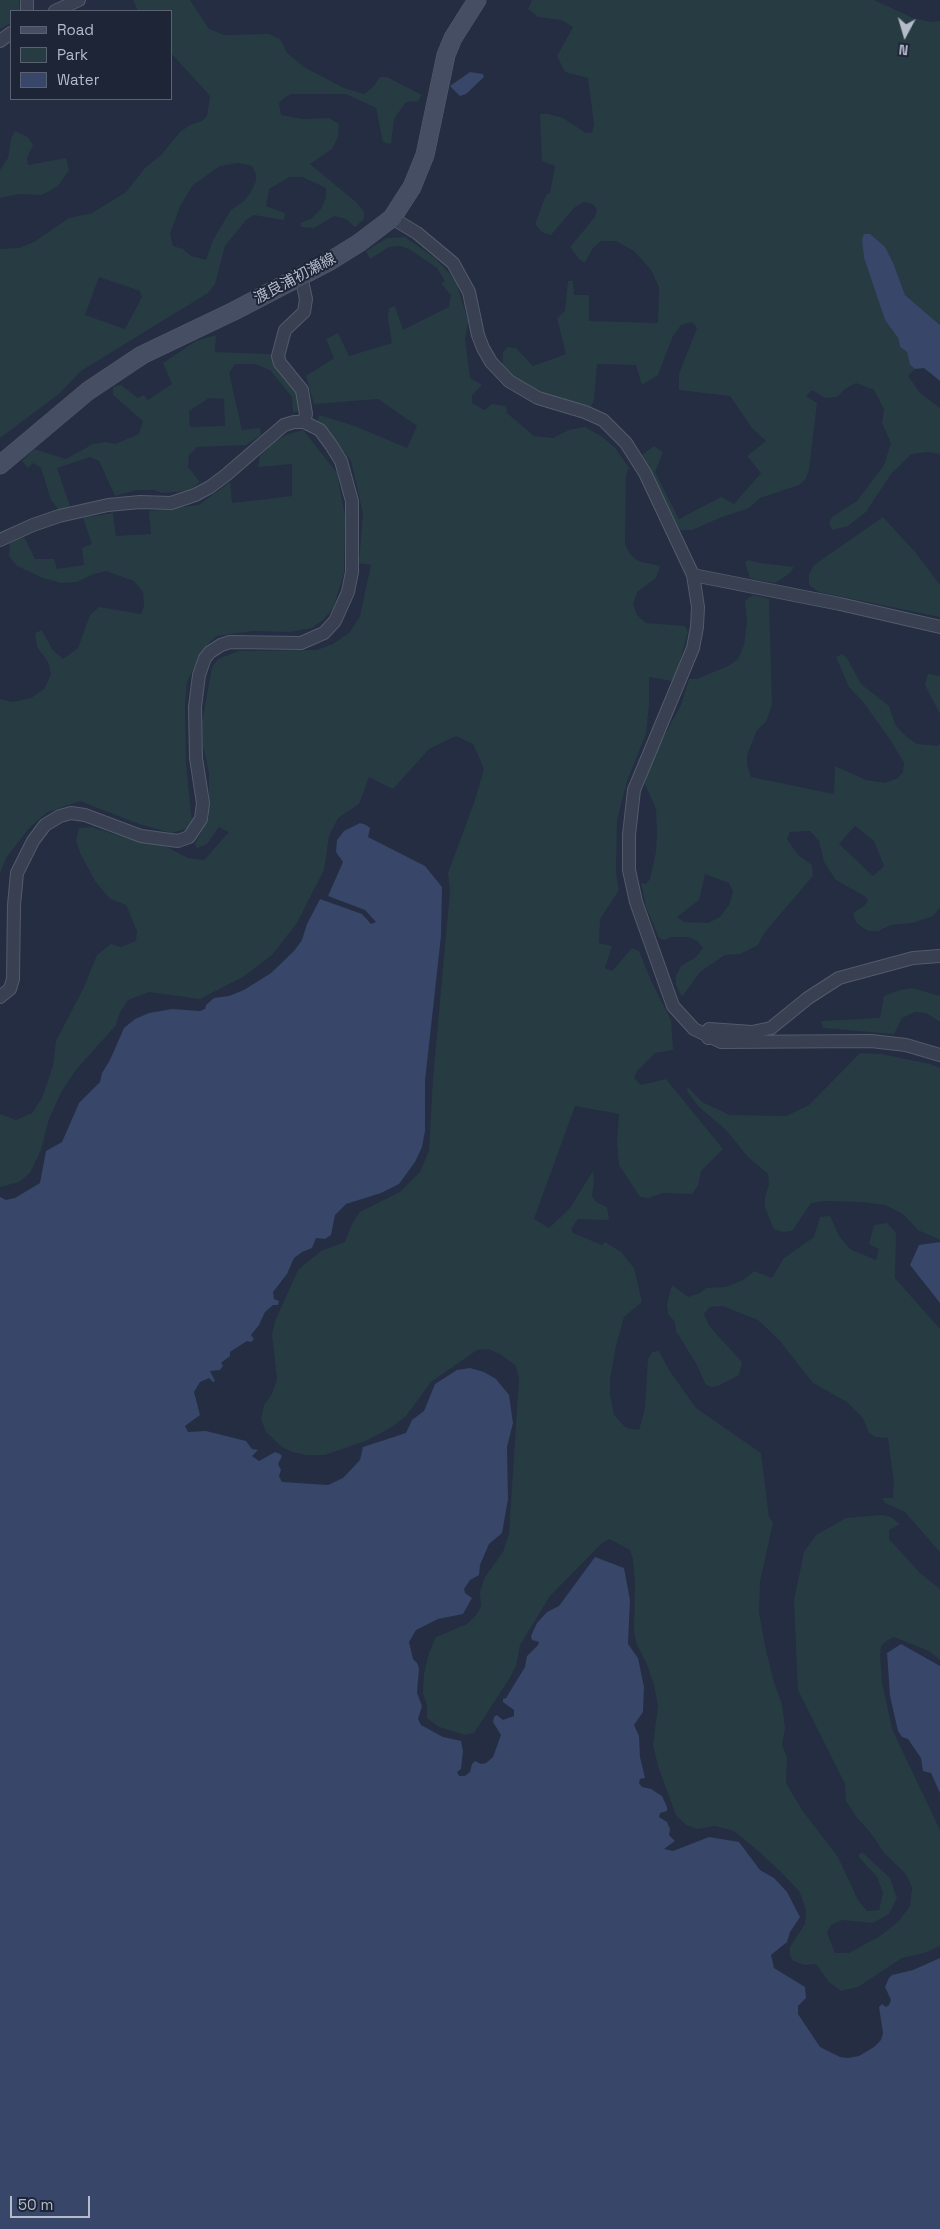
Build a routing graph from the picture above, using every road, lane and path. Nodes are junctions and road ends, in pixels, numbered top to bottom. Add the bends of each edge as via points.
1 (79, 0) edge
2 (477, 0) edge
3 (57, 10) edge
4 (392, 218) junction
5 (302, 276) junction
6 (304, 422) junction
7 (0, 466) edge
8 (0, 540) edge
9 (693, 575) junction
10 (940, 627) edge
11 (940, 956) edge
12 (0, 997) edge
13 (708, 1038) junction
14 (940, 1055) edge

1 - 3 street
2 - 4 main road, 渡良浦初瀬線 via 446,55 426,155 412,187
4 - 5 main road, 渡良浦初瀬線 via 359,243
4 - 9 street via 417,233 453,263 469,292 483,348 509,381 538,398 603,420 626,443 645,473
5 - 6 street via 306,299 304,312 286,330 278,356 302,390 306,402
5 - 7 main road, 渡良浦初瀬線 via 142,355 88,391
6 - 8 street via 284,425 210,487 182,500 100,507 59,516
6 - 12 street via 320,430 331,444 344,470 352,501 352,572 340,613 324,633 301,643 230,642 221,644 205,658 195,707 196,758 203,803 201,819 189,837 178,841 141,836 84,814 60,816 45,825 32,840 17,872 13,978 10,989
9 - 10 street
9 - 13 street via 698,608 694,643 634,790 628,852 636,902 673,1006 687,1024
11 - 13 street via 913,958 839,978 771,1028 752,1032 709,1029
13 - 14 street via 730,1043 871,1041 906,1045

